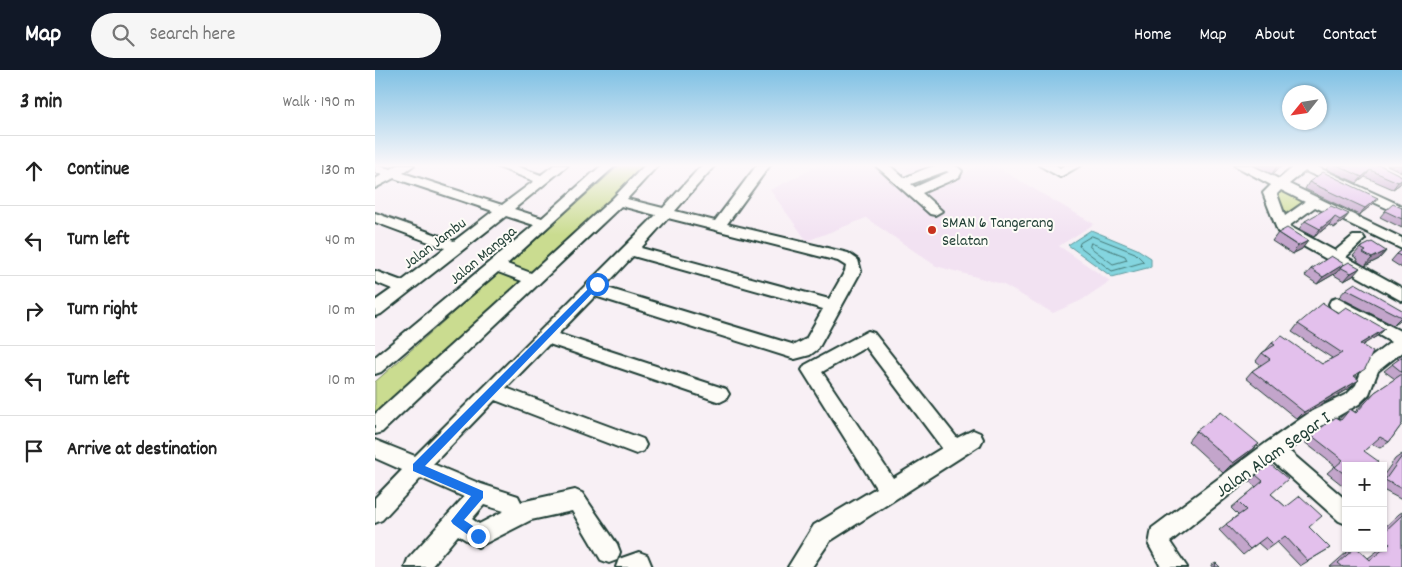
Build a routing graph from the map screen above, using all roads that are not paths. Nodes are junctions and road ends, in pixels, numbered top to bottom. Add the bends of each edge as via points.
1 (434, 188) edge
2 (534, 188) edge
3 (584, 188) edge
4 (630, 188) edge
5 (688, 188) edge
6 (747, 188) edge
7 (910, 188) edge
8 (932, 188) edge
9 (1276, 188) edge
10 (1288, 188) edge
11 (1352, 188) edge
12 (920, 196) junction
13 (618, 201) junction
14 (1315, 201) junction
15 (935, 211) dead end
16 (1402, 211) edge
17 (504, 212) junction
18 (665, 214) junction
19 (375, 217) edge
20 (545, 224) junction
21 (1281, 225) junction
22 (718, 226) junction
23 (1358, 239) dead end
24 (1402, 244) edge
25 (455, 247) junction
26 (630, 250) junction
27 (1335, 259) junction
28 (496, 266) junction
29 (375, 276) edge
30 (532, 279) junction
31 (403, 288) junction
32 (592, 289) junction
33 (1402, 295) edge
34 (1337, 304) dead end
35 (833, 306) junction
36 (375, 310) edge
37 (545, 336) junction
38 (1402, 341) edge
39 (383, 350) edge
40 (375, 366) edge
41 (492, 390) junction
42 (720, 394) dead end
43 (375, 426) edge
44 (973, 439) dead end
45 (636, 444) dead end
46 (375, 449) edge
47 (955, 450) junction
48 (1273, 450) junction
49 (417, 467) junction
50 (890, 491) junction
51 (479, 494) junction
52 (511, 503) dead end
53 (1342, 510) edge
54 (375, 513) edge
55 (456, 521) junction
56 (609, 552) dead end
57 (416, 567) edge
58 (627, 567) edge
59 (641, 567) edge
60 (799, 567) edge
61 (1175, 567) edge

1 - 17 street
2 - 17 street, Jalan Jambu
3 - 20 street, Jalan Mangga
4 - 13 street
5 - 18 street
6 - 22 street
7 - 12 street
8 - 12 street
9 - 21 street via 1270,197
10 - 14 street
11 - 16 street
12 - 15 street
13 - 18 street
13 - 30 street
14 - 21 street
14 - 24 street
17 - 20 street
17 - 25 street, Jalan Jambu
18 - 22 street
18 - 26 street
19 - 25 street
20 - 28 street, Jalan Mangga
21 - 27 street via 1286,234
22 - 35 street via 850,260 853,271
23 - 27 street
25 - 31 street, Jalan Jambu
26 - 32 street
26 - 35 street
27 - 33 street
28 - 30 street
28 - 39 street, Jalan Mangga
29 - 31 street
30 - 43 street
31 - 36 street, Jalan Jambu
32 - 35 street via 795,352 812,344
32 - 37 street
34 - 38 street
37 - 41 street
37 - 42 street
38 - 48 street, Jalan Alam Segar I via 1371,367 1363,389 1353,399 1319,417
39 - 40 street, Jalan Mangga
41 - 45 street
41 - 49 street
44 - 47 street
46 - 49 street
47 - 50 street
47 - 50 street via 868,338 811,370
48 - 53 street
48 - 61 street, Jalan Alam Segar I via 1160,536 1162,551
49 - 51 street
49 - 54 street
50 - 60 street via 822,534
51 - 52 street
51 - 55 street
55 - 56 street via 478,536 528,510 575,500
55 - 57 street
58 - 59 street via 639,563

